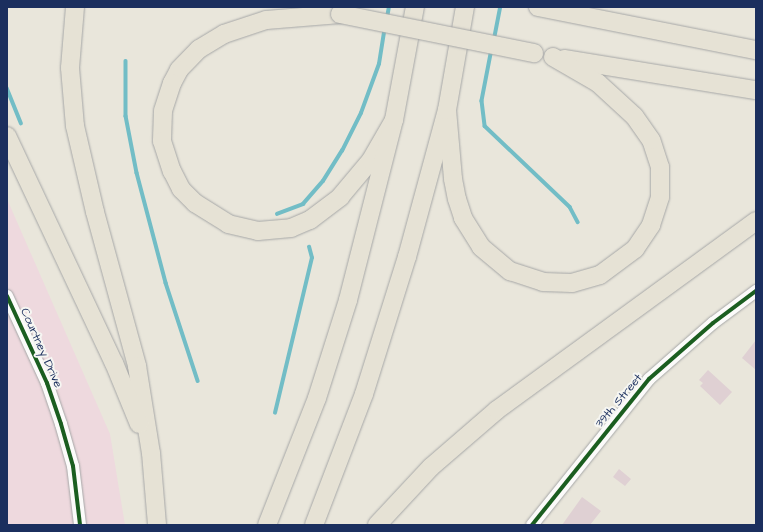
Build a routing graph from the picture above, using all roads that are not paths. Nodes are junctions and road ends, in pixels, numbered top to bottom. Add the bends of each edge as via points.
1 (75, 7) edge
2 (305, 7) edge
3 (415, 7) edge
4 (465, 7) edge
5 (540, 7) edge
6 (591, 7) edge
7 (340, 14) junction
8 (756, 50) edge
9 (553, 57) junction
10 (756, 90) edge
11 (447, 110) junction
12 (394, 120) junction
13 (7, 136) edge
14 (756, 221) edge
15 (756, 291) edge
16 (7, 296) edge
17 (151, 454) junction
18 (80, 525) edge
19 (157, 525) edge
20 (268, 525) edge
21 (314, 525) edge
22 (377, 525) edge
23 (532, 525) edge

1 - 17 highway via 70,68 75,126 95,212 137,366
2 - 7 highway
3 - 12 highway
4 - 11 highway
5 - 6 highway
5 - 8 highway
7 - 9 highway, bridge
7 - 12 highway via 266,20 224,34 199,49 179,70 163,111 162,141 181,189 195,203 228,224 258,231 291,228 310,220 340,197 371,160
9 - 10 highway
9 - 11 highway via 598,84 634,116 651,140 660,167 660,197 651,225 635,249 600,275 572,283 543,282 510,271 481,247 463,218 457,199
11 - 21 highway via 407,257 364,394
12 - 20 highway via 346,308 317,398
13 - 17 highway via 114,363
14 - 22 highway via 497,410 431,467
15 - 23 street, 39th Street via 708,327 649,379
16 - 18 street, Courtney Drive via 47,383 61,424 73,466
17 - 19 highway

